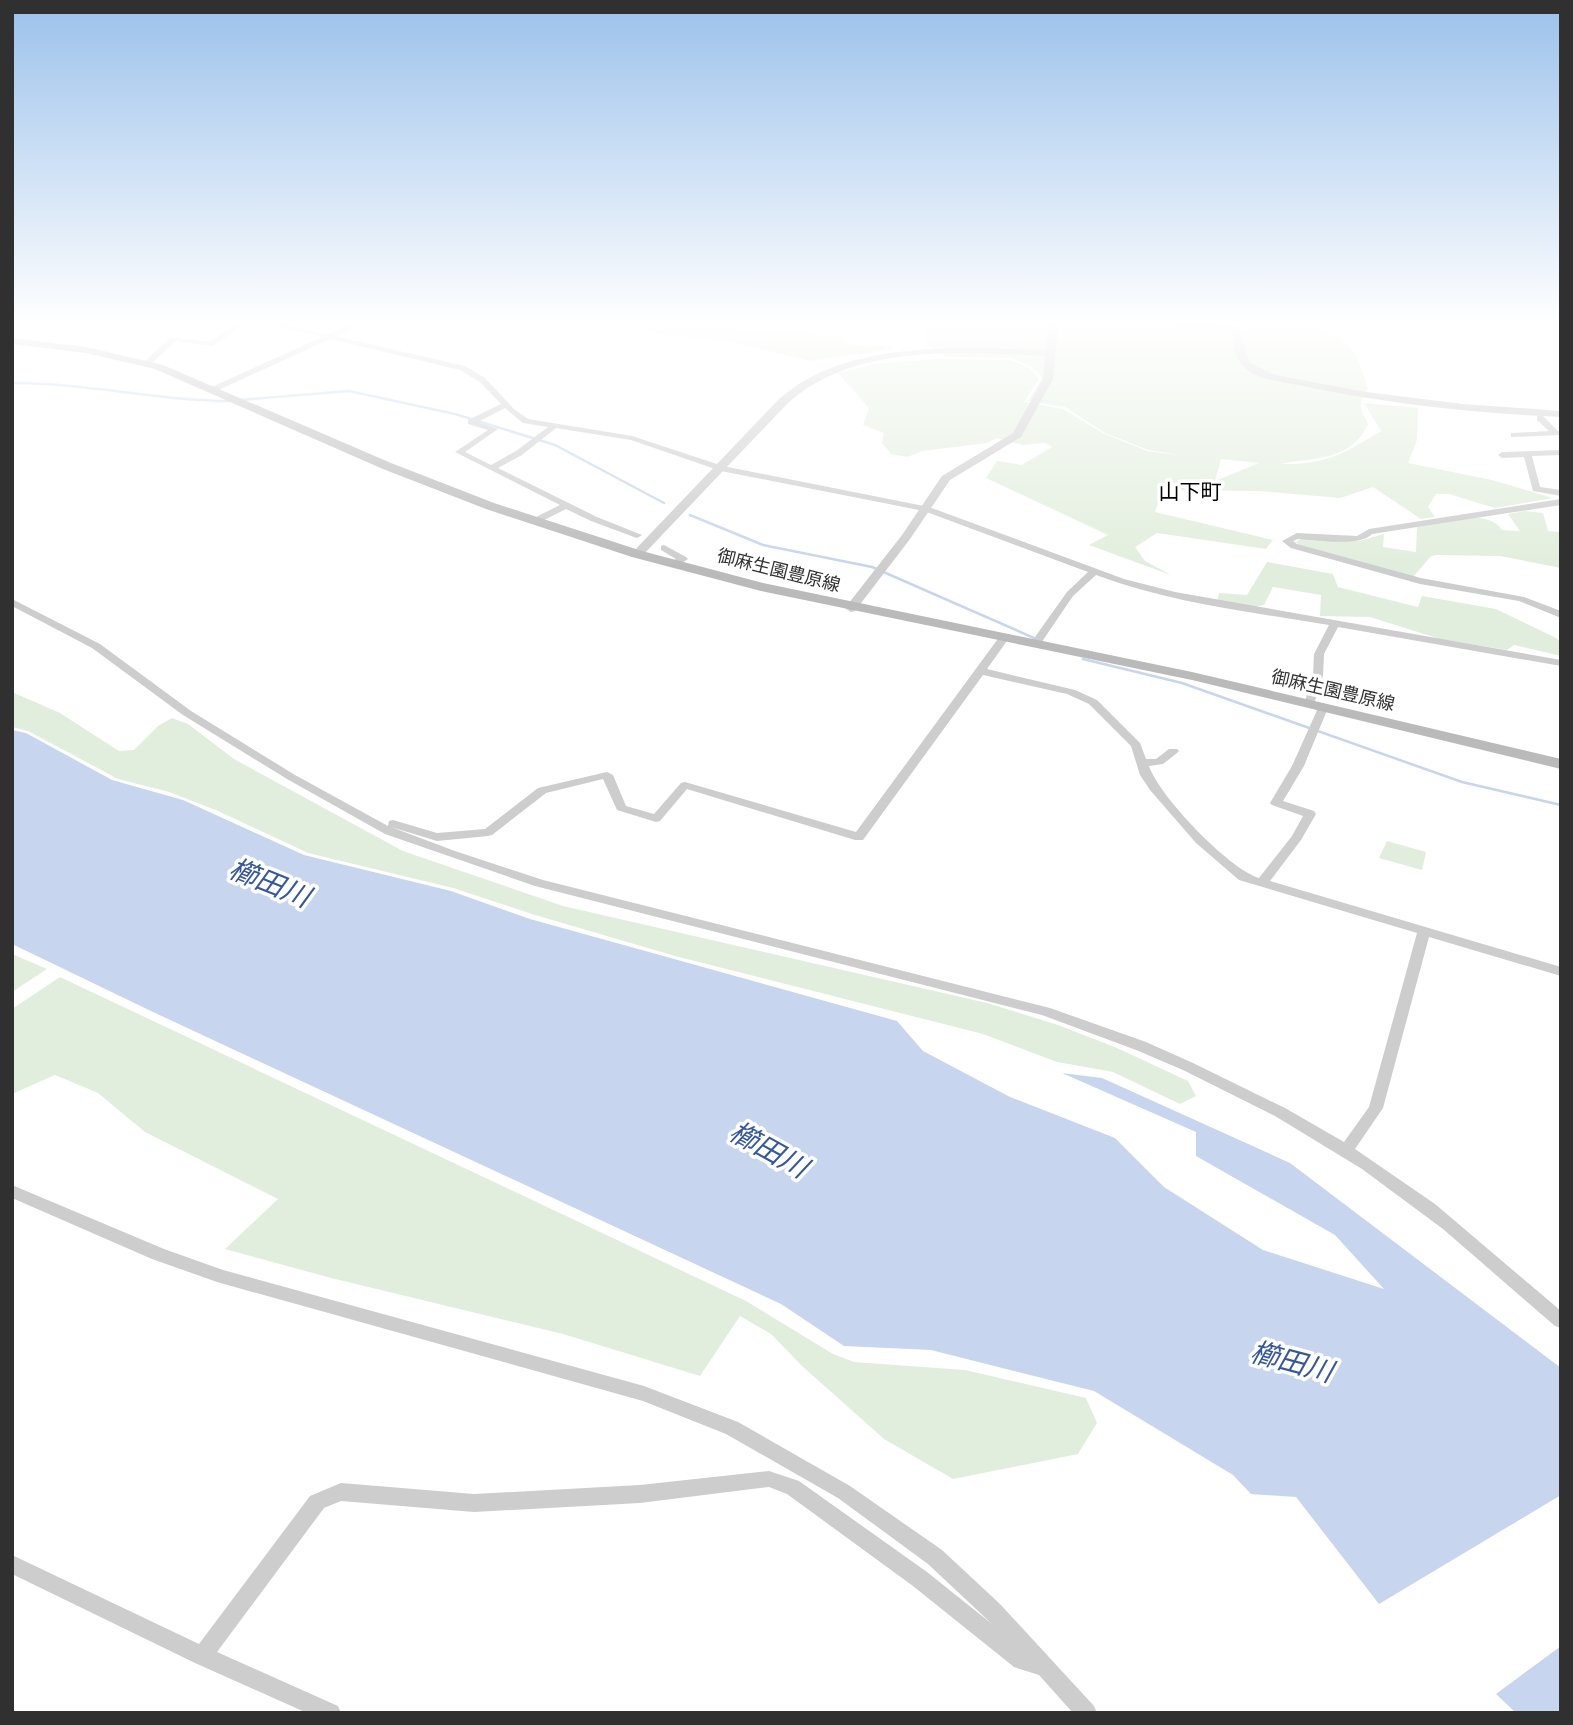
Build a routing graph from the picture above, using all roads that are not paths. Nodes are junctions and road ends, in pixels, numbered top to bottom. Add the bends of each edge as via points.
1 (248, 404) edge
2 (506, 404) edge
3 (507, 404) edge
4 (783, 404) edge
5 (1034, 404) edge
6 (1440, 404) edge
7 (1561, 414) edge
8 (1541, 418) dead end
9 (554, 426) junction
10 (1558, 433) edge
11 (1514, 435) dead end
12 (536, 439) joint
13 (1561, 453) edge
14 (1527, 454) junction
15 (1502, 455) dead end
16 (491, 468) junction
17 (721, 468) junction
18 (1561, 493) edge
19 (1561, 502) edge
20 (567, 505) junction
21 (926, 509) junction
22 (535, 521) junction
23 (637, 535) dead end
24 (664, 548) dead end
25 (637, 554) junction
26 (674, 564) junction
27 (1095, 571) junction
28 (12, 602) edge
29 (851, 608) junction
30 (1561, 615) edge
31 (1335, 624) junction
32 (1004, 638) junction
33 (1035, 644) junction
34 (1561, 663) edge
35 (981, 671) junction
36 (1316, 706) junction
37 (1173, 751) dead end
38 (1143, 764) junction
39 (1561, 764) edge
40 (370, 822) junction
41 (1262, 883) junction
42 (1424, 931) junction
43 (1561, 972) edge
44 (1346, 1151) junction
45 (12, 1191) edge
46 (1561, 1321) edge
47 (12, 1564) edge
48 (202, 1656) junction
49 (1049, 1668) junction
50 (331, 1713) edge
51 (1087, 1713) edge

1 - 22 main road, 御麻生園豊原線 via 387,467
2 - 16 street via 471,422 494,429 459,452
3 - 9 street via 522,419
4 - 17 street
5 - 21 street via 1015,438 946,478
6 - 7 street
8 - 10 street
9 - 12 street
9 - 17 street via 643,441
10 - 11 street
12 - 16 street
13 - 14 street
14 - 15 street
14 - 18 street via 1536,489
16 - 20 street
17 - 21 street
17 - 25 street
19 - 30 street via 1369,532 1357,539 1297,536 1287,541 1361,566 1515,598
20 - 22 street
20 - 23 street
21 - 27 street
21 - 29 street
22 - 25 main road, 御麻生園豊原線
24 - 26 street via 682,559
25 - 26 main road, 御麻生園豊原線
26 - 29 main road, 御麻生園豊原線
27 - 31 street via 1174,595
27 - 33 street via 1070,594
28 - 40 street via 96,646 169,701
29 - 32 main road, 御麻生園豊原線
31 - 34 street
31 - 36 street via 1319,654
32 - 33 main road, 御麻生園豊原線
32 - 35 street
33 - 36 main road, 御麻生園豊原線
35 - 38 street via 1086,697 1136,745
35 - 40 street via 859,837 685,785 656,818 621,808 607,775 542,790 488,832 438,837
36 - 39 main road, 御麻生園豊原線
36 - 41 street via 1314,729 1276,803 1310,814
37 - 38 street via 1159,762
38 - 41 street via 1150,782 1200,840 1238,874
40 - 44 street via 539,883 1088,1025 1237,1089
41 - 42 street
42 - 43 street
42 - 44 street via 1376,1108
44 - 46 street via 1452,1227
45 - 49 street via 223,1277 644,1394 732,1428 844,1492 935,1557
47 - 48 street
48 - 49 street via 311,1510 329,1495 341,1492 474,1503 640,1494 769,1479 804,1495 1021,1660
48 - 50 street
49 - 51 street

